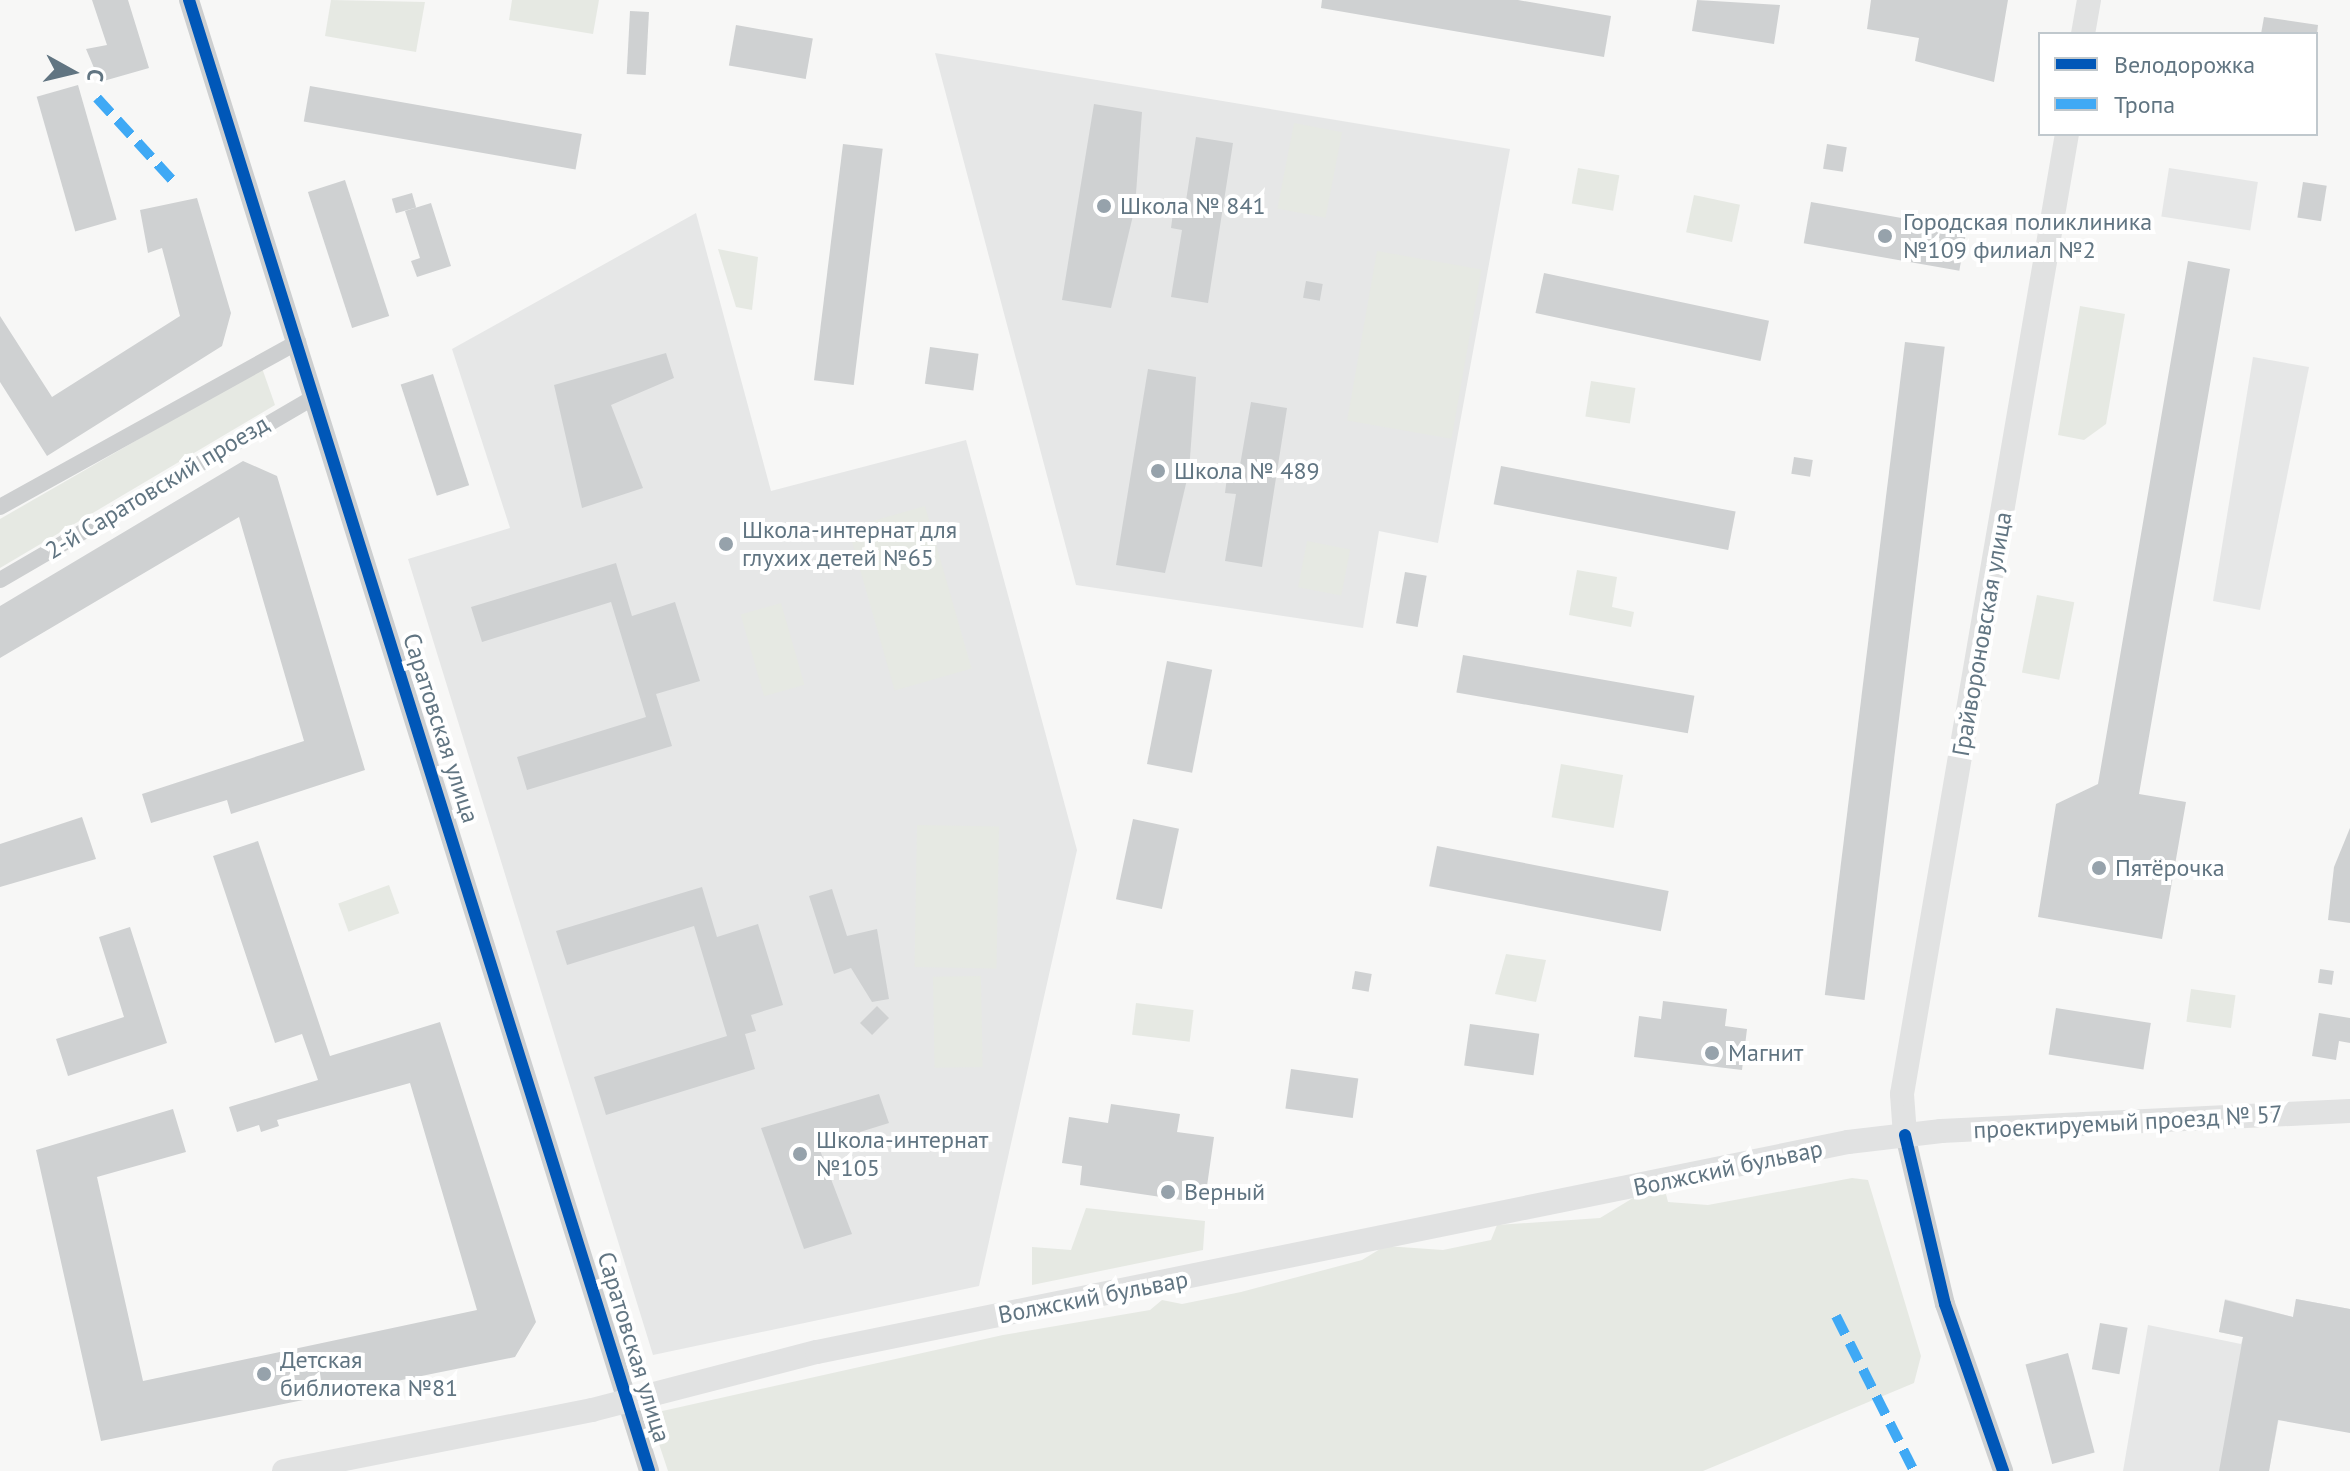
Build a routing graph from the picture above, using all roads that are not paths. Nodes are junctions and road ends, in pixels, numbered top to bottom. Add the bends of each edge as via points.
1 (189, 0) edge
2 (2089, 0) edge
3 (2083, 32) edge
4 (2067, 136) edge
5 (298, 342) junction
6 (315, 397) junction
7 (0, 507) edge
8 (0, 580) edge
9 (2350, 1111) edge
10 (1905, 1135) junction
11 (628, 1401) junction
12 (284, 1471) edge
13 (649, 1471) edge
14 (2003, 1471) edge

1 - 5 street, Саратовская улица
2 - 3 main road
4 - 10 main road, Грайвороновская улица via 1902,1094
5 - 6 street, Саратовская улица
5 - 7 street
6 - 8 street, 2-й Саратовский проезд
6 - 11 street, Саратовская улица
9 - 10 main road, проектируемый проезд № 57
10 - 11 main road, Волжский бульвар via 817,1352
10 - 14 street via 1945,1304
11 - 12 main road, Волжский бульвар
11 - 13 street, Саратовская улица

